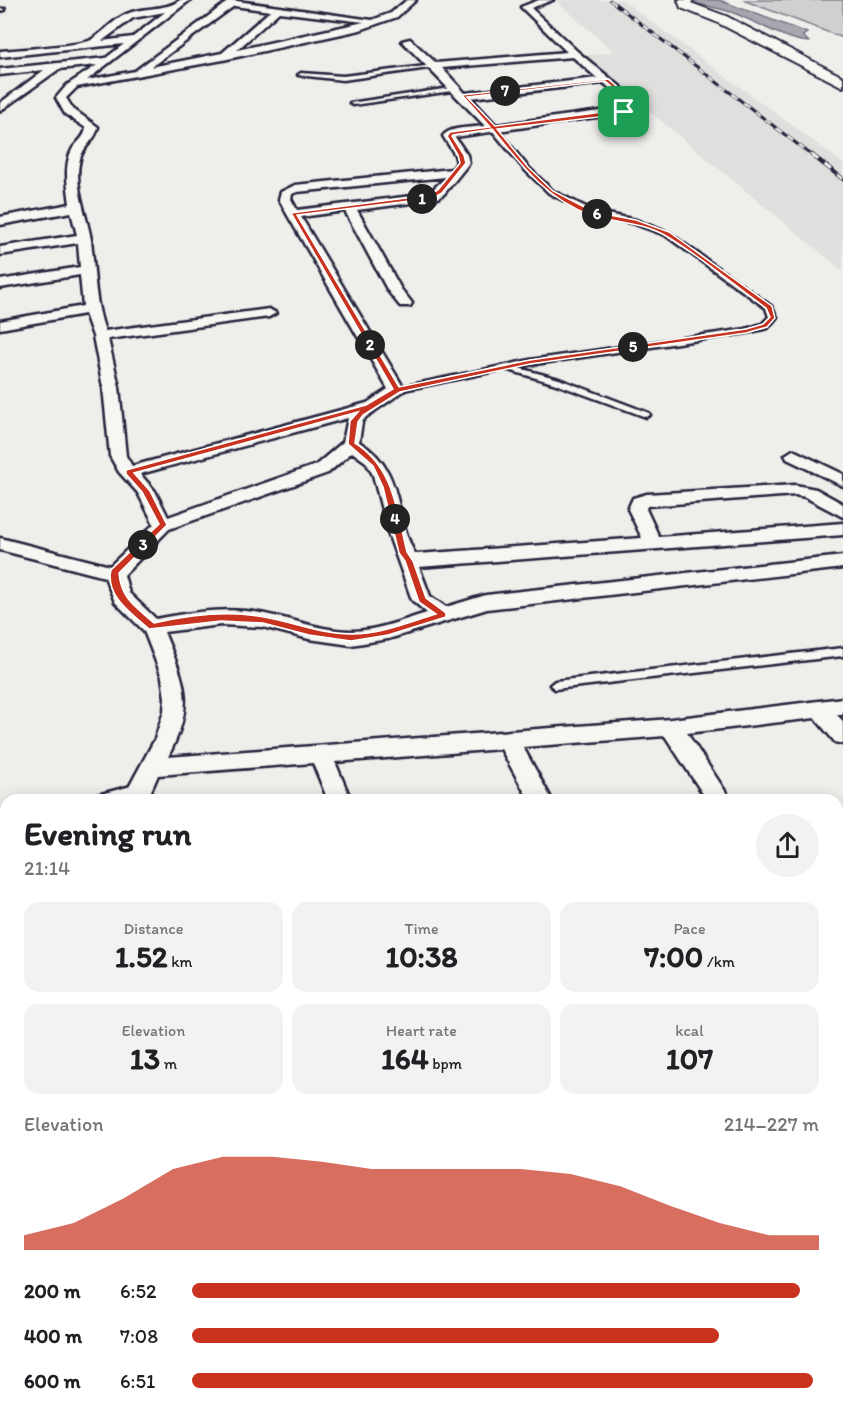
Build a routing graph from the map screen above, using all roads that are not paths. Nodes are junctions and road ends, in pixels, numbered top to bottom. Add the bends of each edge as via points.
1 (186, 0) edge
2 (412, 0) edge
3 (549, 0) edge
4 (234, 2) edge
5 (688, 4) edge
6 (173, 9) junction
7 (277, 9) junction
8 (380, 21) junction
9 (136, 40) junction
10 (407, 41) dead end
11 (94, 43) junction
12 (0, 54) edge
13 (575, 54) junction
14 (222, 57) junction
15 (109, 61) junction
16 (56, 66) junction
17 (434, 66) junction
18 (0, 72) edge
19 (136, 74) junction
20 (301, 75) dead end
21 (606, 80) junction
22 (843, 83) edge
23 (71, 87) junction
24 (843, 91) edge
25 (460, 93) junction
26 (353, 103) dead end
27 (0, 108) edge
28 (494, 128) junction
29 (448, 175) junction
30 (430, 197) junction
31 (76, 207) junction
32 (349, 207) junction
33 (293, 214) junction
34 (0, 220) edge
35 (84, 238) junction
36 (0, 252) edge
37 (87, 270) junction
38 (0, 284) edge
39 (405, 303) dead end
40 (90, 309) junction
41 (269, 313) dead end
42 (0, 325) edge
43 (100, 336) junction
44 (506, 367) junction
45 (397, 390) junction
46 (368, 407) junction
47 (646, 415) dead end
48 (351, 444) junction
49 (793, 455) dead end
50 (129, 472) junction
51 (843, 481) edge
52 (843, 511) edge
53 (163, 525) junction
54 (843, 529) edge
55 (653, 543) junction
56 (0, 544) edge
57 (407, 558) junction
58 (843, 562) edge
59 (114, 573) junction
60 (443, 615) junction
61 (152, 627) junction
62 (843, 652) edge
63 (555, 685) dead end
64 (843, 706) edge
65 (819, 708) junction
66 (670, 727) junction
67 (843, 736) edge
68 (507, 739) junction
69 (321, 755) junction
70 (151, 767) junction
71 (137, 794) edge
72 (337, 794) edge
73 (539, 794) edge
74 (716, 794) edge

1 - 6 street
2 - 8 street
3 - 13 street via 525,7
4 - 7 street
4 - 19 street
5 - 22 street
5 - 24 street via 710,21
6 - 9 street
6 - 11 street via 128,15
7 - 8 street
7 - 14 street
8 - 14 street
9 - 11 street
9 - 15 street
10 - 17 street
11 - 12 street
13 - 17 street
13 - 21 street
14 - 19 street
15 - 16 street
15 - 23 street
16 - 18 street
16 - 27 street
17 - 20 lane via 343,78
17 - 25 street
19 - 23 street
21 - 25 street
21 - 28 street via 635,104 635,109
23 - 31 street via 61,103 92,127 74,159
25 - 26 lane
25 - 28 street
28 - 29 street via 449,136 463,163
28 - 44 lane via 551,192 592,213 634,221 667,234 769,307 773,317 765,326 746,331
29 - 30 street via 440,191
29 - 30 street via 458,193
29 - 33 street via 295,189 285,195
30 - 32 street
31 - 34 street
31 - 35 street
32 - 33 street
32 - 39 street
33 - 45 street
35 - 36 street
35 - 37 street
37 - 38 street
37 - 40 street
40 - 42 street
40 - 43 street
41 - 43 street
43 - 50 street via 111,387 115,445
44 - 45 lane
44 - 47 lane
45 - 46 street
46 - 48 street via 354,421
46 - 50 street
48 - 53 street via 322,469
48 - 57 street via 377,465
49 - 51 street
50 - 53 street via 146,491
52 - 55 street via 810,493 788,490 647,500 639,502 637,509
53 - 59 street
54 - 55 street
55 - 57 street via 421,562
56 - 59 street
57 - 60 street via 422,600
58 - 60 street via 535,595 486,602
59 - 61 street via 121,599
60 - 61 street via 388,632 351,638 252,619 180,621
61 - 70 street via 174,686 175,703 171,726
62 - 63 lane
64 - 65 street
65 - 66 street
65 - 67 street
66 - 68 street
66 - 74 street
68 - 69 street
68 - 73 street
69 - 70 street
69 - 72 street
70 - 71 street

